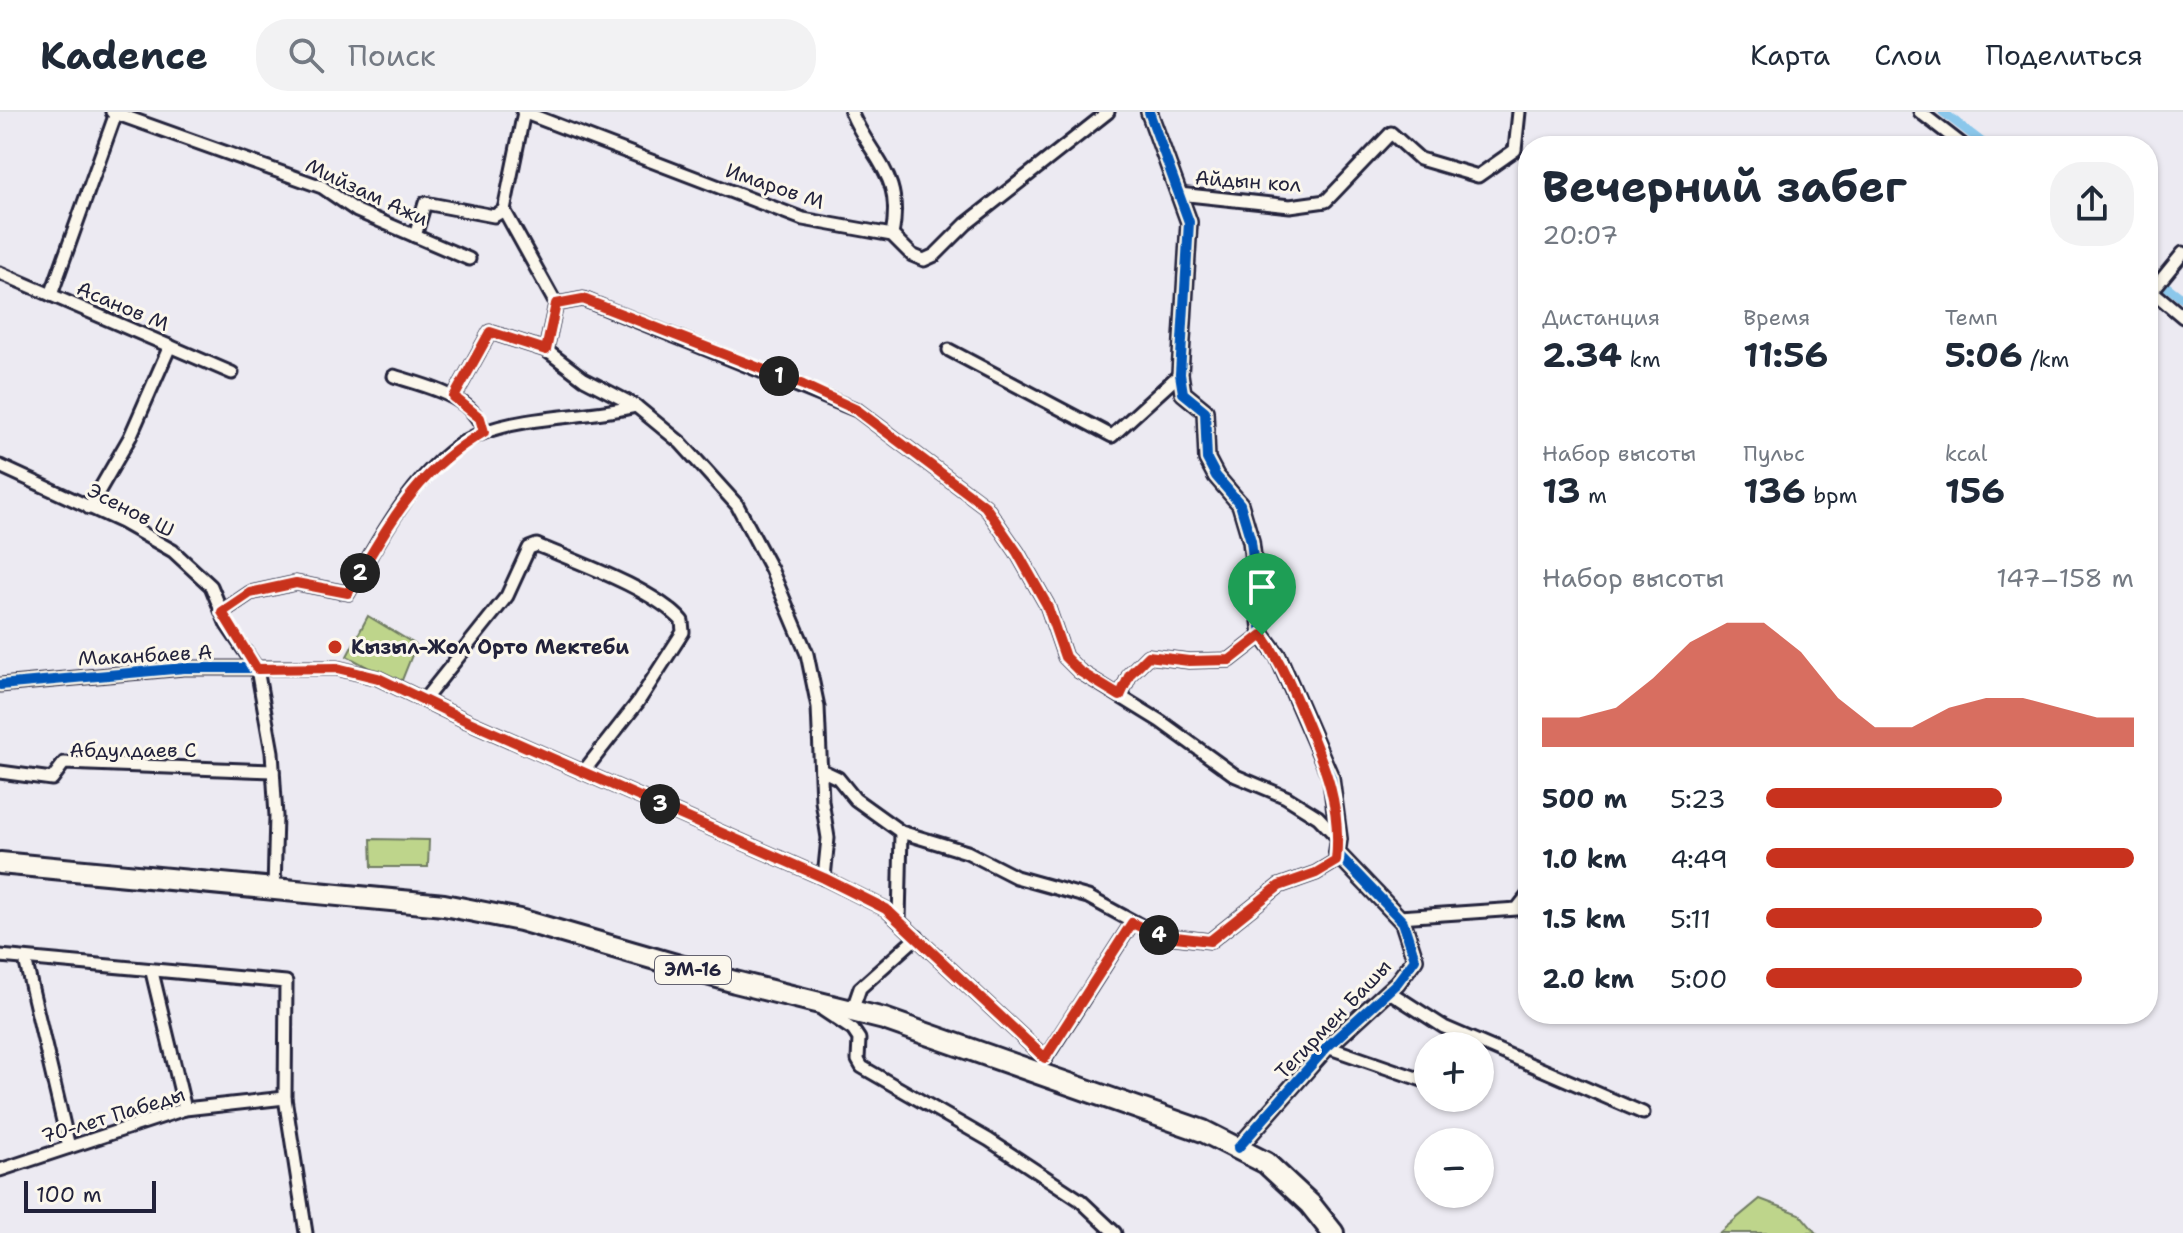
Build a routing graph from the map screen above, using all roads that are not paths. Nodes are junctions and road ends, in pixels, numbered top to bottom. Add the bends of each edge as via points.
1 (523, 112) edge
2 (851, 112) edge
3 (1108, 112) edge
4 (1149, 112) edge
5 (1519, 112) edge
6 (1920, 112) edge
7 (114, 113) edge
8 (1951, 136) edge
9 (1179, 194) junction
10 (504, 210) junction
11 (892, 235) junction
12 (415, 236) junction
13 (2183, 253) edge
14 (469, 259) dead end
15 (0, 273) edge
16 (2158, 282) edge
17 (51, 295) junction
18 (2158, 299) edge
19 (556, 304) junction
20 (2183, 317) edge
21 (170, 346) junction
22 (546, 350) junction
23 (949, 350) dead end
24 (232, 373) dead end
25 (1180, 374) junction
26 (394, 376) dead end
27 (454, 397) junction
28 (636, 406) junction
29 (484, 432) junction
30 (0, 466) edge
31 (89, 508) junction
32 (222, 612) junction
33 (1262, 635) junction
34 (257, 669) junction
35 (0, 685) edge
36 (1120, 696) junction
37 (424, 700) junction
38 (821, 770) junction
39 (273, 771) junction
40 (584, 771) junction
41 (0, 772) edge
42 (901, 832) junction
43 (1338, 846) junction
44 (0, 863) edge
45 (824, 878) junction
46 (274, 889) junction
47 (1518, 911) edge
48 (1399, 917) junction
49 (899, 921) junction
50 (1132, 923) junction
51 (917, 937) junction
52 (0, 956) edge
53 (25, 959) junction
54 (152, 972) junction
55 (1388, 991) junction
56 (807, 1000) junction
57 (852, 1011) junction
58 (1327, 1047) junction
59 (1041, 1065) junction
60 (1414, 1077) edge
61 (285, 1098) junction
62 (185, 1109) junction
63 (1643, 1113) dead end
64 (69, 1147) junction
65 (1238, 1148) junction
66 (0, 1170) edge
67 (306, 1233) edge
68 (1115, 1233) edge
69 (1333, 1233) edge

1 - 10 street
1 - 11 street, Имаров М via 803,219
2 - 11 street via 892,184 897,210
3 - 11 street, Имаров М via 966,224 935,255 924,260 912,255
4 - 9 street
5 - 9 street, Айдын кол via 1515,150 1478,176 1420,159 1391,133 1326,201 1290,206
6 - 8 street
7 - 12 street, Мийзам Ажи via 322,187 357,211
7 - 17 street
9 - 25 street via 1189,222
10 - 12 street via 494,216 425,203
10 - 19 street
12 - 14 street, Мийзам Ажи
13 - 16 street
15 - 17 street, Асанов М
17 - 21 street, Асанов М
18 - 20 street
19 - 22 street
19 - 36 street via 583,299 857,410 985,506 1047,605 1065,657
21 - 24 street, Асанов М
21 - 31 street via 130,437
22 - 27 street via 490,332
22 - 28 street via 584,379
23 - 25 street via 1112,436
25 - 33 street via 1183,393 1205,411 1207,459 1240,504 1251,541
26 - 27 street
27 - 29 street via 480,418
28 - 29 street
28 - 38 street via 681,443 737,505 771,569 807,654 818,707
29 - 32 street via 456,448 412,490 348,593 296,583 250,593
30 - 31 street, Эсенов Ш
31 - 32 street, Эсенов Ш via 173,551 211,586
32 - 34 street, Эсенов Ш
33 - 36 street via 1230,660 1148,656 1130,674
33 - 43 street via 1278,656 1331,778
34 - 35 street, Маканбаев А via 184,668
34 - 37 street, Маканбаев А via 337,668 378,678
34 - 39 street, Эсенов Ш
36 - 43 street via 1236,776 1318,817
37 - 40 street, Маканбаев А
37 - 40 street via 507,596 529,548 537,545 597,569 673,610 683,632
38 - 42 street via 838,778 855,799
38 - 45 street via 828,838
39 - 41 street, Абдулдаев С via 64,763 52,779
39 - 46 street, Эсенов Ш
40 - 45 street, Маканбаев А
42 - 49 street
42 - 50 street via 967,852 1016,877 1088,897
43 - 48 street, Тегирмен Башы
43 - 50 street via 1336,861 1279,886 1210,941 1158,935
44 - 46 highway, ЭМ-16
45 - 49 street, Маканбаев А
46 - 56 highway, ЭМ-16 via 444,905 520,920
47 - 48 street
48 - 55 street, Тегирмен Башы via 1415,959
49 - 51 street, Маканбаев А
50 - 59 street
51 - 57 street via 860,988
51 - 59 street, Маканбаев А
52 - 53 street
53 - 54 street
53 - 64 street
54 - 61 street via 286,982
54 - 62 street
55 - 58 street, Тегирмен Башы
55 - 63 street via 1444,1027
56 - 57 highway, ЭМ-16
56 - 68 street via 853,1030 862,1067 989,1140 1080,1200
57 - 59 highway, ЭМ-16
58 - 60 street
58 - 65 street, Тегирмен Башы
59 - 65 highway, ЭМ-16
61 - 62 street, 70-лет Пабеды
61 - 67 street
62 - 64 street, 70-лет Пабеды
64 - 66 street, 70-лет Пабеды
65 - 69 highway, ЭМ-16 via 1290,1183

